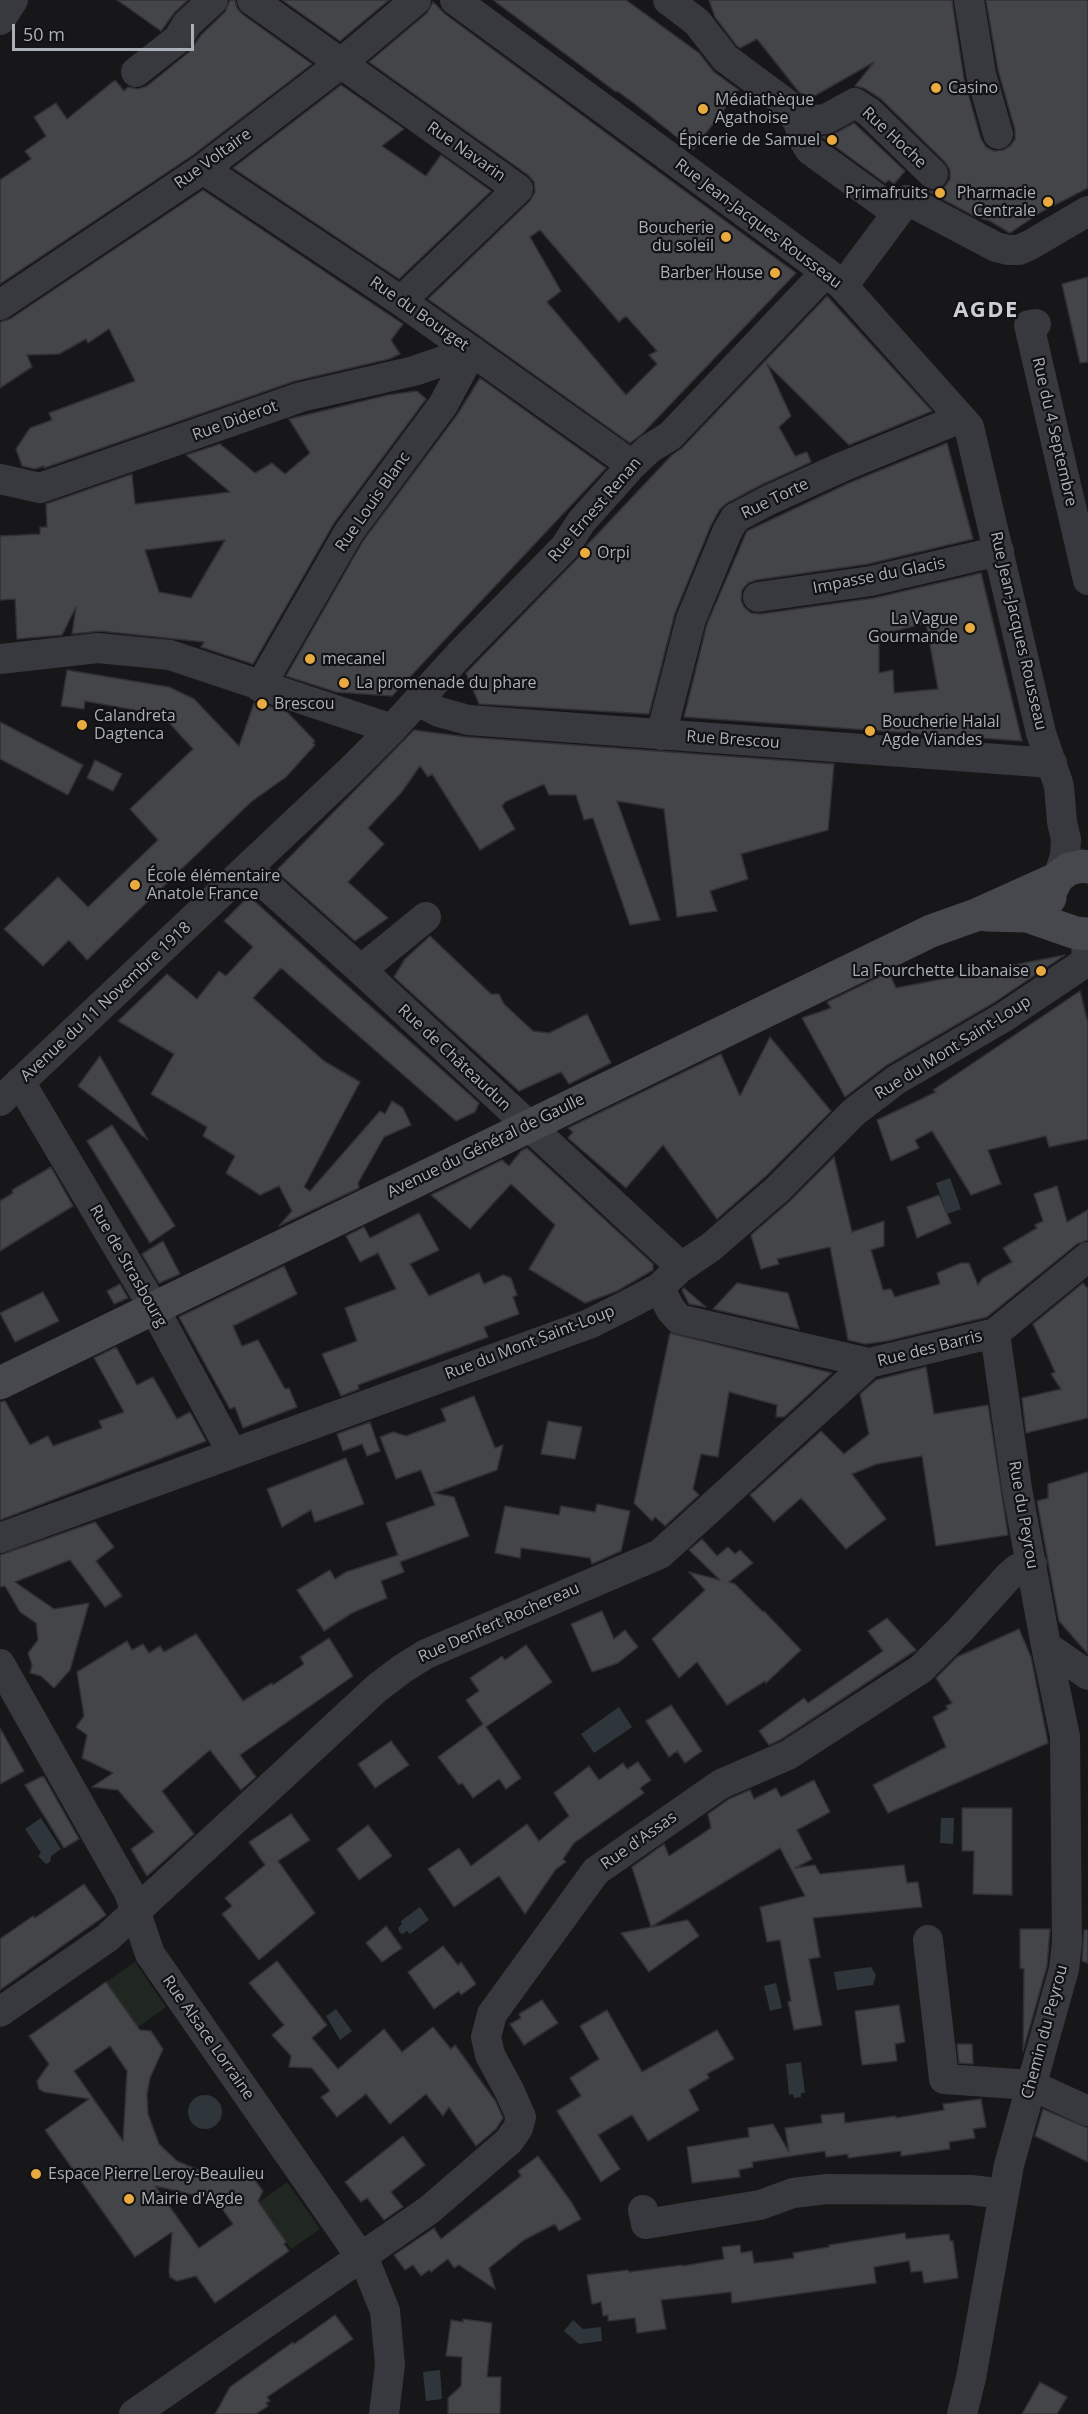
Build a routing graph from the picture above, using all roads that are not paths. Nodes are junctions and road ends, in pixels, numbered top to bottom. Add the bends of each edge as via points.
1 (14, 0) edge
2 (213, 0) edge
3 (252, 0) edge
4 (416, 0) edge
5 (455, 0) edge
6 (668, 0) edge
7 (969, 0) edge
8 (0, 20) edge
9 (340, 64) junction
10 (136, 72) dead end
11 (786, 104) junction
12 (998, 134) dead end
13 (203, 169) junction
14 (933, 174) dead end
15 (902, 207) junction
16 (1088, 211) edge
17 (834, 279) junction
18 (401, 301) junction
19 (0, 305) edge
20 (1036, 324) dead end
21 (472, 351) junction
22 (961, 418) junction
23 (632, 465) junction
24 (0, 479) edge
25 (999, 551) junction
26 (1088, 580) edge
27 (758, 597) dead end
28 (0, 659) edge
29 (260, 687) junction
30 (418, 700) junction
31 (392, 729) junction
32 (661, 735) junction
33 (1055, 775) junction
34 (1088, 849) edge
35 (248, 869) junction
36 (1067, 874) edge
37 (976, 915) junction
38 (426, 917) dead end
39 (1083, 945) edge
40 (361, 970) junction
41 (10, 1092) edge
42 (527, 1125) junction
43 (1085, 1265) edge
44 (669, 1278) junction
45 (154, 1308) junction
46 (995, 1333) junction
47 (869, 1364) junction
48 (0, 1383) edge
49 (232, 1453) junction
50 (0, 1538) edge
51 (1032, 1564) junction
52 (1046, 1646) junction
53 (0, 1664) edge
54 (1088, 1675) edge
55 (135, 1913) junction
56 (928, 1940) dead end
57 (0, 2012) edge
58 (1031, 2085) junction
59 (1088, 2111) edge
60 (1004, 2194) junction
61 (643, 2210) dead end
62 (360, 2256) junction
63 (134, 2414) edge
64 (384, 2414) edge
65 (962, 2414) edge

1 - 8 street
2 - 10 street via 187,24 178,39
3 - 9 street
4 - 9 street, Rue Voltaire
5 - 17 street, Rue Jean-Jacques Rousseau
6 - 11 street via 697,22 726,58
7 - 12 street via 981,74
9 - 13 street, Rue Voltaire
9 - 18 street, Rue Navarin via 518,189
11 - 14 street, Rue Hoche via 814,120 826,119 855,103
11 - 15 street via 810,150
13 - 18 street, Rue du Bourget
13 - 19 street, Rue Voltaire
15 - 16 street via 1008,250 1019,249
15 - 17 street
17 - 22 street, Rue Jean-Jacques Rousseau
17 - 23 street, Rue Ernest Renan via 670,436
18 - 21 street, Rue du Bourget
20 - 26 street, Rue du 4 Septembre via 1029,325
21 - 23 street, Rue du Bourget
21 - 24 street, Rue Diderot via 414,371 301,397 40,488
21 - 29 street, Rue Louis Blanc via 443,405 349,532
22 - 25 street, Rue Jean-Jacques Rousseau via 969,428
22 - 32 street, Rue Torte via 842,467 735,518 691,619
23 - 30 street, Rue Ernest Renan via 565,547
25 - 27 street, Impasse du Glacis via 871,581
25 - 33 street, Rue Jean-Jacques Rousseau via 1041,733
28 - 29 street via 98,648 170,655
29 - 31 street
30 - 31 street, Avenue du 11 Novembre 1918
30 - 32 street, Rue Brescou via 439,712 468,720
31 - 35 street, Avenue du 11 Novembre 1918
32 - 33 street, Rue Brescou
33 - 34 street, Rue Jean-Jacques Rousseau
33 - 36 street, Rue Jean-Jacques Rousseau via 1066,839
35 - 40 street, Rue de Châteaudun
35 - 41 street, Avenue du 11 Novembre 1918
36 - 37 main road, Avenue du Général de Gaulle
36 - 39 main road via 1050,892 1050,907 1056,920
37 - 39 main road, Avenue du Général de Gaulle via 1028,916
37 - 42 main road, Avenue du Général de Gaulle via 931,930
38 - 40 street
39 - 44 street, Rue du Mont Saint-Loup via 1004,1017 870,1099 778,1190
40 - 42 street, Rue de Châteaudun
41 - 45 street, Rue de Strasbourg
42 - 44 street, Rue de Châteaudun via 676,1262
42 - 45 main road, Avenue du Général de Gaulle
43 - 46 street, Rue des Barris
44 - 47 street, Rue des Barris via 671,1310 679,1319
44 - 49 street, Rue du Mont Saint-Loup via 589,1324
45 - 48 main road, Avenue du Général de Gaulle
45 - 49 street, Rue de Strasbourg
46 - 47 street, Rue des Barris
46 - 51 street, Rue du Peyrou
47 - 55 street, Rue Denfert Rochereau via 660,1554 436,1650 402,1669
49 - 50 street, Rue du Mont Saint-Loup
51 - 52 street, Rue du Peyrou
51 - 62 street, Rue d'Assas via 1008,1577 921,1669 788,1755 721,1784 596,1871 492,2014 486,2037 490,2055 521,2117 518,2128 509,2141 429,2210
52 - 54 street
52 - 58 street, Chemin du Peyrou via 1065,1736 1067,1943 1064,1969
53 - 55 street, Rue Alsace Lorraine via 115,1866
55 - 57 street, Rue Denfert Rochereau via 107,1938
55 - 62 street, Rue Alsace Lorraine via 150,1954
56 - 58 street via 944,2079
58 - 59 street
58 - 60 street, Chemin du Peyrou
60 - 61 street via 971,2190 827,2189 646,2224
60 - 65 street, Chemin du Peyrou
62 - 63 street, Rue d'Assas
62 - 64 street, Rue Alsace Lorraine via 385,2311 390,2365

